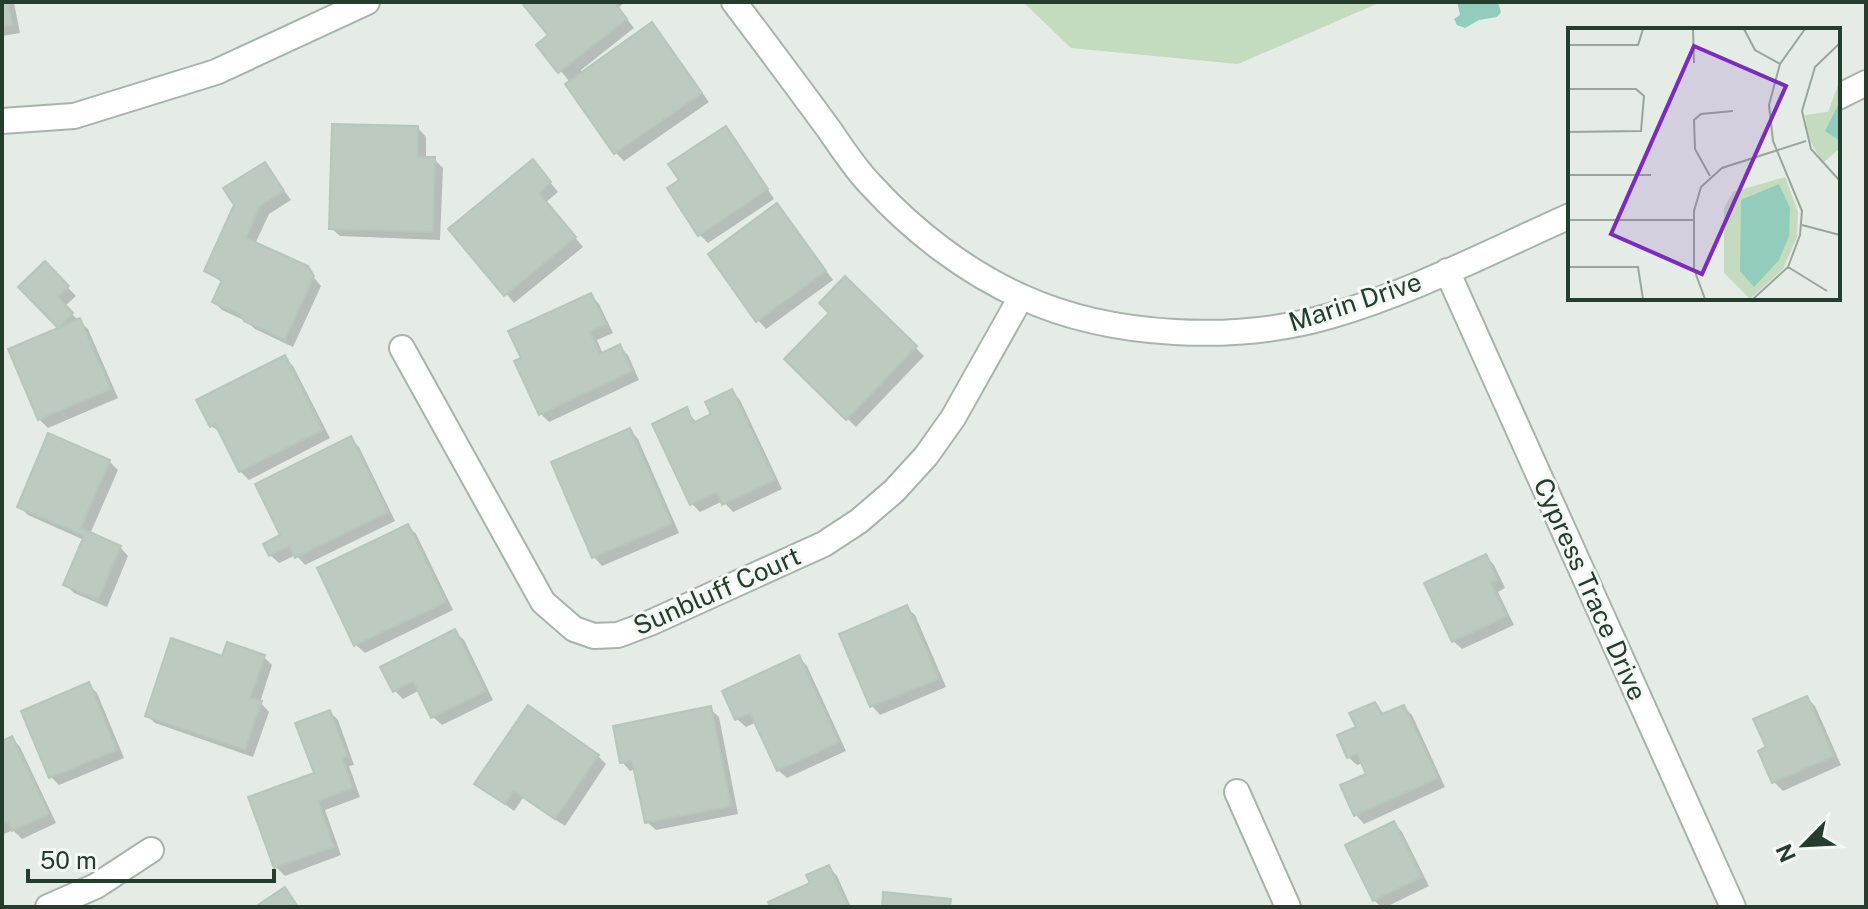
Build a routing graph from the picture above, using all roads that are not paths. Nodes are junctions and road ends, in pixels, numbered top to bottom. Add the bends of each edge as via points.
1 (367, 2) edge
2 (734, 2) edge
3 (1866, 83) edge
4 (1840, 96) edge
5 (2, 121) edge
6 (1568, 217) edge
7 (1447, 271) junction
8 (1021, 297) junction
9 (402, 348) dead end
10 (1237, 792) dead end
11 (151, 850) dead end
12 (48, 907) edge
13 (1288, 907) edge
14 (1733, 907) edge

1 - 5 street via 216,72 74,116
2 - 8 street, Marin Drive via 870,185 962,263
3 - 4 street
6 - 7 street, Marin Drive
7 - 8 street, Marin Drive via 1327,317 1208,333 1077,317
7 - 14 street, Cypress Trace Drive
8 - 9 street, Sunbluff Court via 926,456 859,521 824,544 618,635 594,636 574,629 543,602
10 - 13 street
11 - 12 street via 96,886

